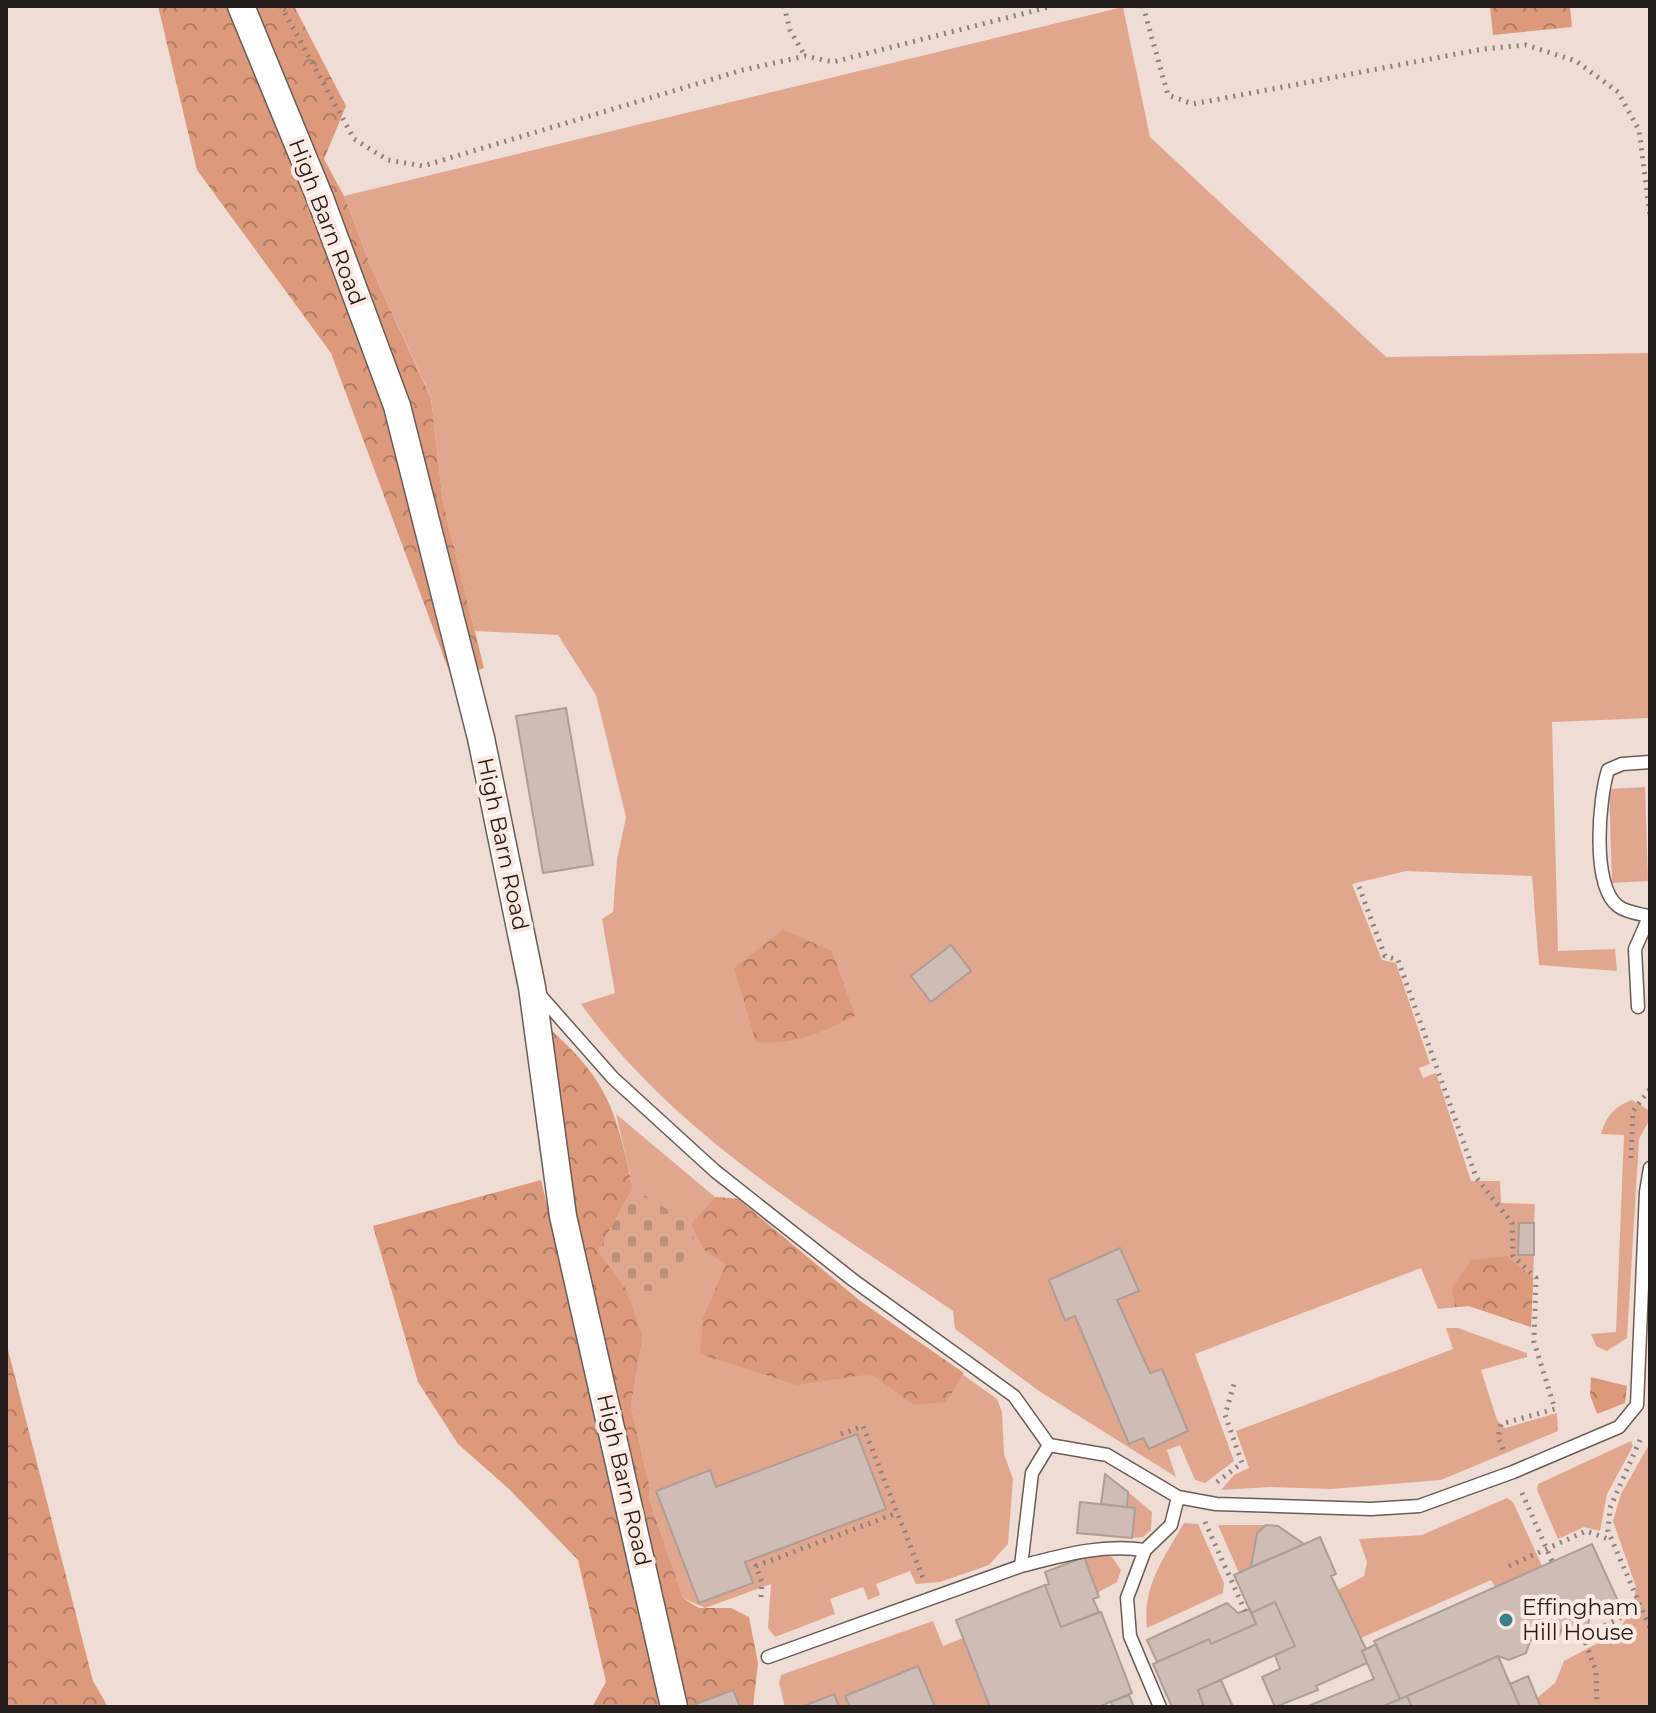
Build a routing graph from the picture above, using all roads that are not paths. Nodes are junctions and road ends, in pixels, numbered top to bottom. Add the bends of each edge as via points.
1 (241, 6) edge
2 (1650, 762) edge
3 (1649, 916) edge
4 (532, 987) junction
5 (1638, 1007) dead end
6 (1650, 1168) edge
7 (1049, 1445) junction
8 (1178, 1497) junction
9 (1145, 1550) junction
10 (1021, 1566) junction
11 (768, 1657) dead end
12 (674, 1707) edge
13 (1160, 1707) edge

1 - 4 street, High Barn Road via 397,406 481,738
2 - 3 lane via 1608,770 1599,835 1609,895 1619,907
3 - 5 lane via 1635,949
4 - 7 lane via 613,1078 715,1171 853,1280 1014,1396
4 - 12 street, High Barn Road via 563,1216
6 - 8 lane via 1637,1405 1619,1427 1419,1506 1216,1504
7 - 8 lane via 1107,1455
7 - 10 lane via 1032,1473
8 - 9 lane via 1171,1525
9 - 10 lane via 1091,1548
9 - 13 lane via 1127,1598 1130,1636
10 - 11 lane

